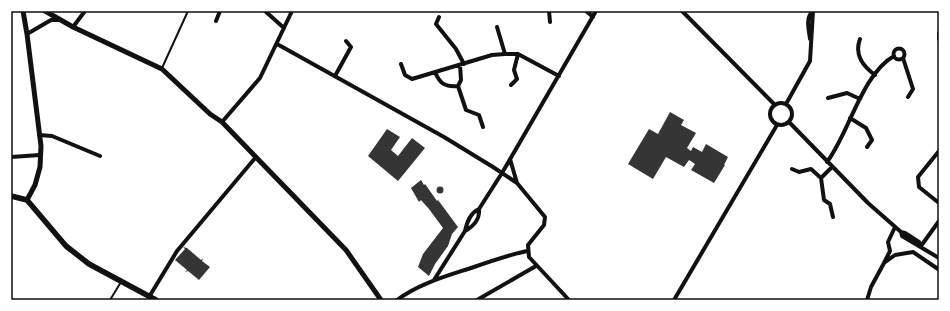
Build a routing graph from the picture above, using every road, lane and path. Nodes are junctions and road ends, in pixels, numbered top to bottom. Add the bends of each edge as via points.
1 (23, 11) edge
2 (45, 11) edge
3 (85, 11) edge
4 (188, 11) edge
5 (220, 11) edge
6 (265, 11) edge
7 (292, 11) edge
8 (549, 11) edge
9 (586, 11) edge
10 (596, 11) edge
11 (682, 11) edge
12 (813, 11) edge
13 (439, 17) dead end
14 (593, 17) junction
15 (60, 20) junction
16 (216, 21) dead end
17 (550, 22) dead end
18 (73, 27) junction
19 (497, 27) dead end
20 (284, 28) junction
21 (939, 33) edge
22 (27, 34) junction
23 (860, 39) dead end
24 (939, 39) edge
25 (346, 41) dead end
26 (277, 44) junction
27 (505, 54) junction
28 (518, 54) junction
29 (894, 56) junction
30 (903, 58) junction
31 (401, 64) dead end
32 (462, 64) junction
33 (162, 69) junction
34 (435, 72) junction
35 (875, 74) junction
36 (335, 76) junction
37 (559, 76) junction
38 (511, 85) dead end
39 (458, 86) junction
40 (908, 97) dead end
41 (828, 98) dead end
42 (860, 99) junction
43 (774, 104) junction
44 (786, 104) junction
45 (850, 118) junction
46 (222, 122) junction
47 (789, 122) junction
48 (777, 124) junction
49 (482, 127) dead end
50 (39, 135) junction
51 (867, 147) dead end
52 (939, 151) edge
53 (40, 155) junction
54 (100, 156) dead end
55 (11, 157) edge
56 (256, 157) junction
57 (510, 159) junction
58 (827, 162) junction
59 (832, 167) junction
60 (792, 169) dead end
61 (502, 173) junction
62 (820, 178) junction
63 (517, 184) junction
64 (11, 196) edge
65 (27, 200) junction
66 (939, 203) edge
67 (479, 209) junction
68 (833, 217) dead end
69 (939, 221) edge
70 (894, 227) junction
71 (465, 231) junction
72 (920, 245) junction
73 (527, 251) junction
74 (939, 258) edge
75 (884, 263) junction
76 (536, 266) junction
77 (938, 269) dead end
78 (434, 280) junction
79 (121, 282) junction
80 (149, 297) junction
81 (110, 300) edge
82 (156, 300) edge
83 (381, 300) edge
84 (397, 300) edge
85 (477, 300) edge
86 (569, 300) edge
87 (674, 300) edge
88 (867, 300) edge

1 - 22 street
2 - 15 street
3 - 18 street
4 - 33 lane
5 - 16 street
6 - 20 street
7 - 20 street
8 - 17 street
9 - 14 street
10 - 14 street
11 - 43 street
12 - 44 street via 810,62
13 - 32 street via 436,24 456,49
14 - 37 street
15 - 18 street
15 - 22 street via 52,20
18 - 33 street
19 - 27 street
20 - 26 street
21 - 24 street
22 - 50 street
23 - 35 street via 857,47 863,66
25 - 36 street via 351,47
26 - 36 street
26 - 46 street via 260,78
27 - 28 street
27 - 32 street
28 - 37 street
28 - 38 street via 514,70 517,79
29 - 30 street via 897,59
29 - 30 street via 895,50 901,49 904,52
29 - 35 street via 884,61
30 - 40 street via 913,88
31 - 34 street via 405,75 412,79
32 - 34 street
32 - 39 street
33 - 46 street
34 - 39 street via 439,82 447,87
35 - 42 street
36 - 61 street
37 - 57 street
39 - 49 street via 466,110 479,115
41 - 42 street via 847,92
42 - 45 street
43 - 44 street
43 - 48 street via 770,110 770,117
44 - 47 street via 792,112
45 - 51 street via 866,128 872,140
45 - 58 street via 834,153
46 - 56 street
47 - 48 street via 784,125
47 - 58 street
48 - 87 street
50 - 53 street
50 - 54 street via 52,136
52 - 66 street via 920,173 918,182 923,192
53 - 55 street
53 - 65 street via 35,185
56 - 80 street via 169,262
56 - 83 street via 346,250
57 - 61 street
57 - 63 street
58 - 59 street
59 - 62 street
59 - 70 street
60 - 62 street via 799,172 811,169
61 - 63 street
61 - 67 street
62 - 68 street via 824,200 830,204
63 - 73 street via 545,217 544,225 530,241
64 - 65 main road
65 - 79 main road via 66,246 89,264
67 - 71 street via 473,212
67 - 71 street via 480,216 472,227
69 - 72 street
70 - 72 street via 917,246
70 - 75 street via 888,242 890,251
71 - 78 street
72 - 74 street
73 - 76 street
73 - 78 street
75 - 77 street via 895,255 913,252
75 - 88 street
76 - 85 street
76 - 86 street
78 - 84 street
79 - 80 main road
79 - 81 lane
80 - 82 main road

